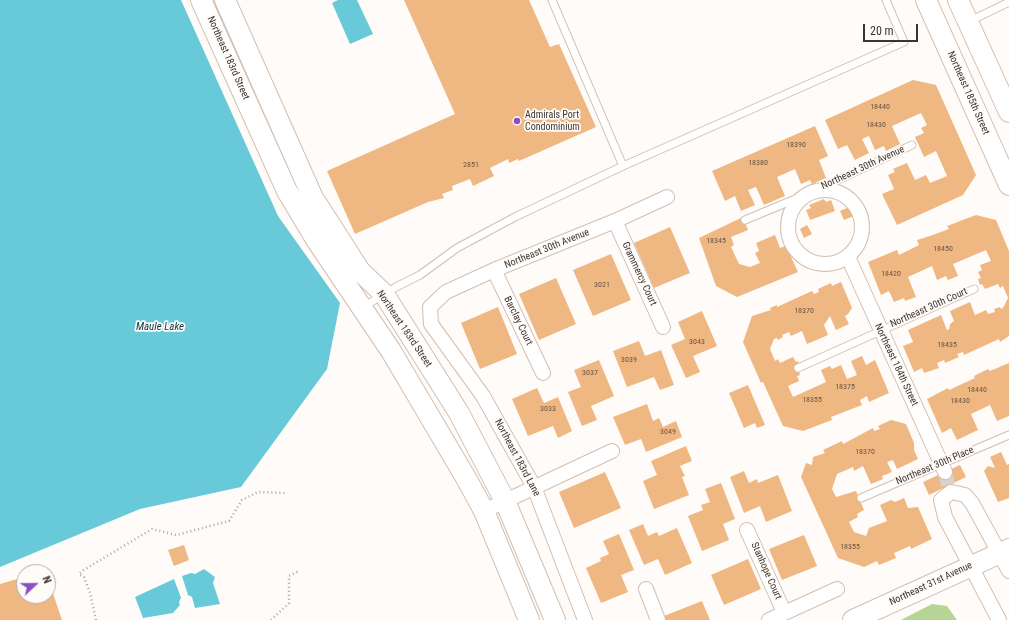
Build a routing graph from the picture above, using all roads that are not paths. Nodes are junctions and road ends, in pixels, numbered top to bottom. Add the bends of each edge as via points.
1 (201, 0) edge
2 (224, 0) edge
3 (552, 0) edge
4 (886, 0) edge
5 (926, 0) edge
6 (958, 0) edge
7 (1009, 2) edge
8 (968, 22) junction
9 (1009, 112) edge
10 (912, 145) dead end
11 (623, 166) junction
12 (1009, 185) edge
13 (810, 193) junction
14 (667, 197) dead end
15 (745, 220) dead end
16 (615, 221) junction
17 (848, 257) junction
18 (494, 270) junction
19 (974, 289) dead end
20 (384, 294) junction
21 (430, 307) joint
22 (363, 308) junction
23 (663, 327) dead end
24 (880, 330) junction
25 (798, 368) dead end
26 (543, 373) dead end
27 (1009, 435) edge
28 (612, 451) dead end
29 (946, 478) junction
30 (534, 487) junction
31 (861, 498) dead end
32 (505, 501) junction
33 (484, 511) junction
34 (747, 530) dead end
35 (1004, 551) edge
36 (970, 565) junction
37 (1009, 572) edge
38 (646, 589) dead end
39 (837, 589) dead end
40 (784, 612) junction
41 (529, 620) edge
42 (555, 620) edge
43 (585, 620) edge
44 (658, 620) edge
45 (769, 620) edge
46 (853, 620) edge
47 (1000, 620) edge

1 - 22 street, Northeast 183rd Street via 288,191 317,241
2 - 20 street, Northeast 183rd Street via 313,198 360,271
3 - 11 lane
4 - 11 lane via 904,42
5 - 12 street, Northeast 185th Street
6 - 8 street
7 - 8 lane
8 - 9 street
10 - 13 lane, Northeast 30th Avenue
11 - 20 lane via 515,217 457,248 420,275
13 - 15 lane, Northeast 30th Avenue
13 - 17 street via 826,189 837,191 856,205 863,227 856,249
13 - 17 street via 797,202 788,220 788,230 795,249 801,256 820,264 839,262
14 - 16 street, Northeast 30th Avenue
16 - 18 street, Northeast 30th Avenue
16 - 23 street, Grammercy Court
17 - 24 street, Northeast 184th Street
18 - 21 street, Northeast 30th Avenue via 446,292
18 - 26 street, Barclay Court
19 - 24 lane, Northeast 30th Court
20 - 22 lane
20 - 32 street, Northeast 183rd Street via 459,413
21 - 30 street, Northeast 183rd Lane via 431,324 483,396
22 - 33 street, Northeast 183rd Street via 426,409
24 - 25 lane, Northeast 30th Court
24 - 29 street, Northeast 184th Street
27 - 29 lane, Northeast 30th Place
28 - 30 street
29 - 31 lane, Northeast 30th Place
29 - 35 street via 972,502
29 - 36 street via 941,500 942,508
30 - 32 street
30 - 43 street, Northeast 183rd Lane
32 - 33 street
32 - 42 street, Northeast 183rd Street
33 - 41 street, Northeast 183rd Street
34 - 40 street, Stanhope Court
35 - 36 street, Northeast 31st Avenue
35 - 37 street
36 - 46 street, Northeast 31st Avenue
36 - 47 street
38 - 44 street
39 - 40 street
40 - 45 street

